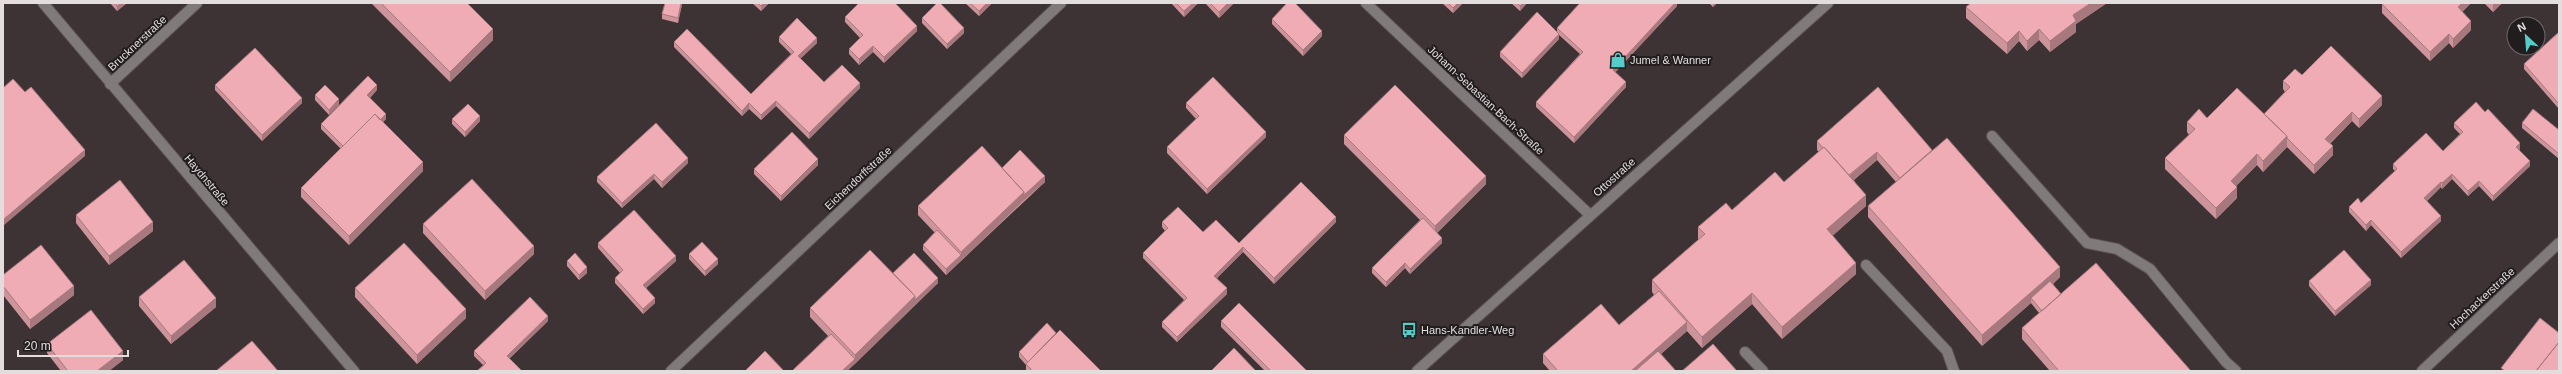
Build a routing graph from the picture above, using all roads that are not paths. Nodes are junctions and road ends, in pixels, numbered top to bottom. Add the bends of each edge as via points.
1 (42, 3) edge
2 (197, 3) edge
3 (1061, 3) edge
4 (1366, 3) edge
5 (1828, 3) edge
6 (110, 84) junction
7 (1992, 136) dead end
8 (1590, 215) junction
9 (2559, 243) edge
10 (1866, 265) dead end
11 (1745, 352) dead end
12 (354, 371) edge
13 (672, 371) edge
14 (1417, 371) edge
15 (1762, 371) edge
16 (1954, 371) edge
17 (2236, 371) edge
18 (2422, 371) edge

1 - 6 street, Haydnstraße
2 - 6 street, Brucknerstraße
3 - 13 street, Eichendorffstraße
4 - 8 street, Johann-Sebastian-Bach-Straße
5 - 8 street, Ottostraße
6 - 12 street, Haydnstraße
7 - 17 street via 2087,243 2117,249 2150,270
8 - 14 street, Ottostraße
9 - 18 street, Hochackerstraße
10 - 16 street via 1947,352
11 - 15 street

